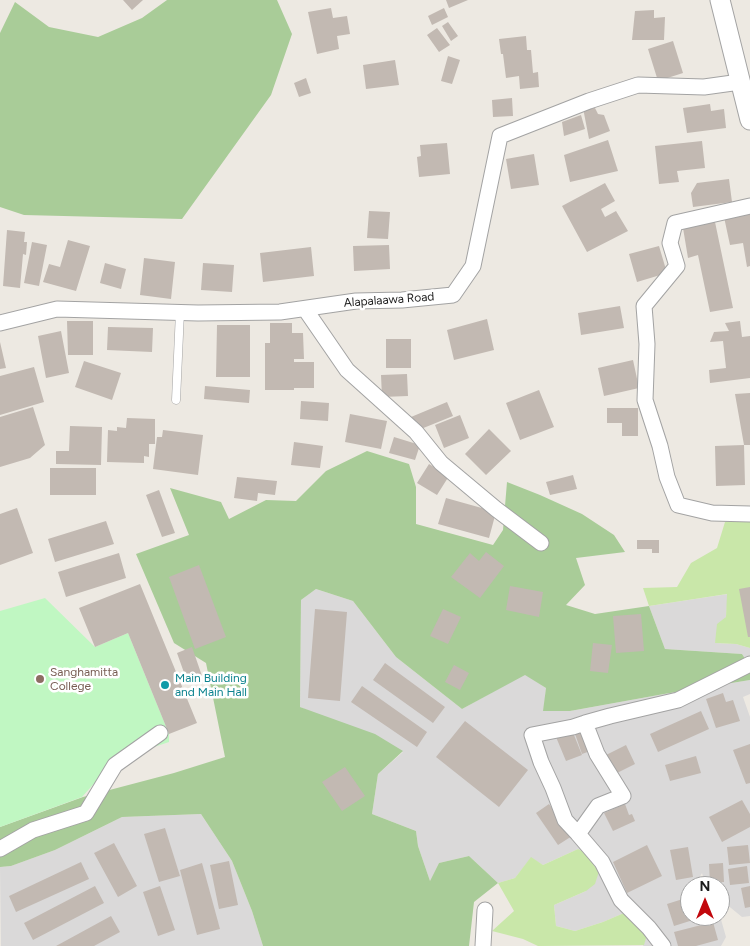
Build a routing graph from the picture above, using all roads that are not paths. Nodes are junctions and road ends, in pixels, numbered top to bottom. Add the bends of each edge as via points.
1 (720, 0) edge
2 (740, 82) junction
3 (750, 120) edge
4 (750, 206) edge
5 (305, 309) junction
6 (180, 312) junction
7 (0, 323) edge
8 (176, 400) dead end
9 (750, 514) edge
10 (541, 543) dead end
11 (750, 664) edge
12 (585, 723) junction
13 (160, 733) dead end
14 (578, 834) junction
15 (0, 849) edge
16 (485, 910) dead end
17 (483, 946) edge
18 (663, 946) edge

1 - 2 street
2 - 3 street
2 - 5 street, Alapalaawa Road via 704,87 638,85 500,136 473,266 453,295 356,301
4 - 9 street via 675,223 670,243 677,266 644,306 647,344 645,400 678,505 712,513
5 - 6 street, Alapalaawa Road
5 - 10 street via 347,370 416,432 441,463
6 - 7 street, Alapalaawa Road via 57,309
6 - 8 lane
11 - 12 street via 678,700
12 - 14 street via 597,754 623,796 598,806
12 - 14 street via 532,735 565,820
13 - 15 street via 115,765 86,813 32,830
14 - 18 street via 602,862 621,900
16 - 17 street

